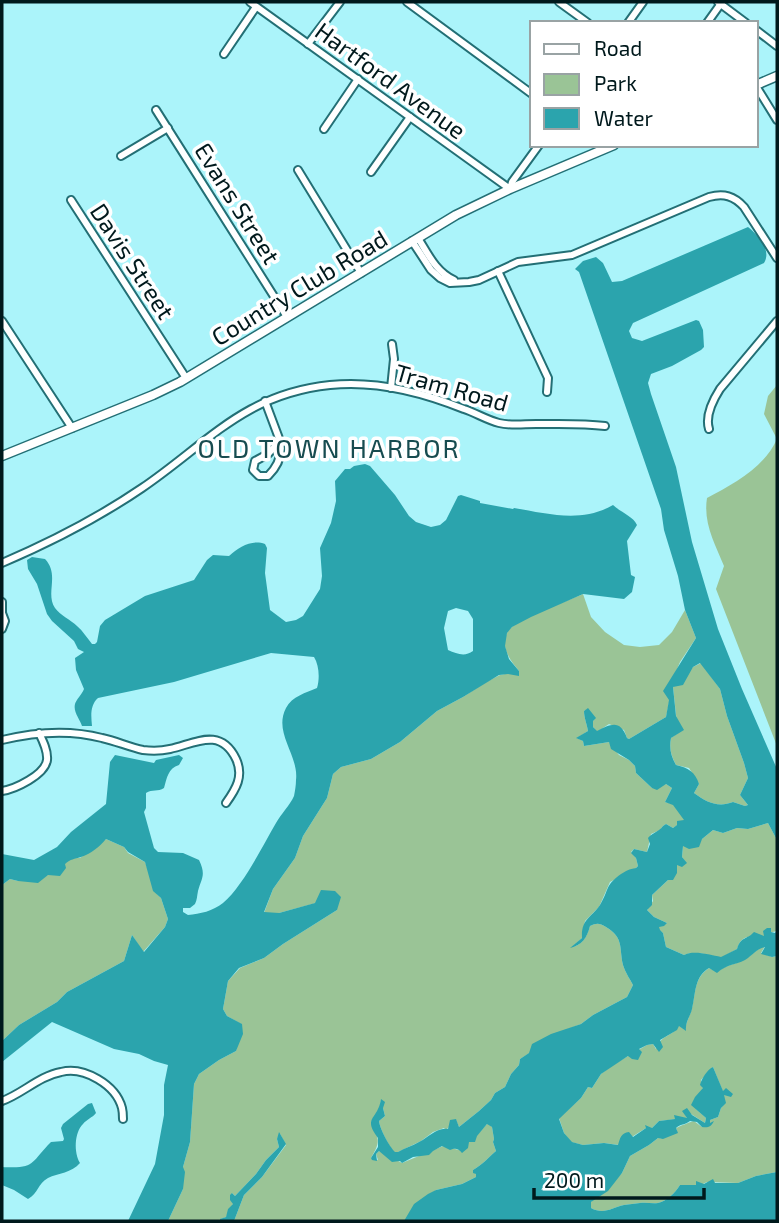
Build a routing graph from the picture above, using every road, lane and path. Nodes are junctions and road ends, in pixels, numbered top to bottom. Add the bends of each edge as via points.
1 (250, 2) edge
2 (340, 2) edge
3 (407, 2) edge
4 (643, 2) edge
5 (720, 2) edge
6 (564, 3) edge
7 (256, 7) junction
8 (586, 21) edge
9 (629, 21) edge
10 (708, 21) edge
11 (744, 21) edge
12 (758, 32) edge
13 (308, 44) junction
14 (777, 46) edge
15 (224, 54) dead end
16 (777, 76) edge
17 (358, 79) junction
18 (758, 85) edge
19 (758, 89) edge
20 (530, 93) edge
21 (156, 110) dead end
22 (410, 117) junction
23 (777, 120) edge
24 (168, 128) junction
25 (324, 129) dead end
26 (538, 147) edge
27 (606, 147) edge
28 (121, 156) dead end
29 (298, 170) dead end
30 (370, 172) dead end
31 (510, 189) junction
32 (71, 200) dead end
33 (415, 240) junction
34 (777, 258) edge
35 (498, 271) junction
36 (361, 273) junction
37 (287, 317) junction
38 (2, 321) edge
39 (777, 321) edge
40 (392, 344) dead end
41 (186, 378) junction
42 (391, 388) junction
43 (547, 392) dead end
44 (265, 401) junction
45 (605, 426) dead end
46 (72, 428) junction
47 (709, 429) dead end
48 (280, 441) junction
49 (2, 456) edge
50 (2, 563) edge
51 (2, 601) edge
52 (2, 614) edge
53 (2, 629) edge
54 (39, 733) junction
55 (2, 740) edge
56 (2, 792) edge
57 (226, 803) dead end
58 (2, 1101) edge
59 (123, 1119) dead end

1 - 7 street, Hartford Avenue
2 - 13 street
3 - 20 street
4 - 9 street
5 - 10 street
5 - 11 street
6 - 8 street
7 - 13 street, Hartford Avenue
7 - 15 street
12 - 14 street
13 - 17 street, Hartford Avenue
16 - 18 street
17 - 22 street, Hartford Avenue
17 - 25 street
19 - 23 street
21 - 24 street, Evans Street
22 - 30 street
22 - 31 street, Hartford Avenue
24 - 28 street
24 - 37 street, Evans Street
26 - 31 street
27 - 31 street, Country Club Road
29 - 36 street
31 - 33 street, Country Club Road
32 - 41 street, Davis Street
33 - 35 street via 430,270 450,282 479,280
33 - 36 street, Country Club Road
34 - 35 street via 744,207 719,194 572,255 529,259
35 - 43 street via 548,378
36 - 37 street, Country Club Road
37 - 41 street, Country Club Road
38 - 46 street
39 - 47 street via 713,400
40 - 42 street
41 - 46 street, Country Club Road
42 - 44 street, Tram Road via 330,385
42 - 45 street, Tram Road via 501,424
44 - 48 street
44 - 50 street, Tram Road via 230,420 110,509
46 - 49 street, Country Club Road
48 - 48 street via 282,451 274,470 268,476 258,476 253,470 255,461
51 - 52 street
52 - 53 street
54 - 55 street
54 - 56 street via 47,757 43,770
54 - 57 street via 90,735 152,751 198,740 215,741 232,752 239,767 236,789
58 - 59 street via 52,1074 70,1071 104,1084 120,1102

